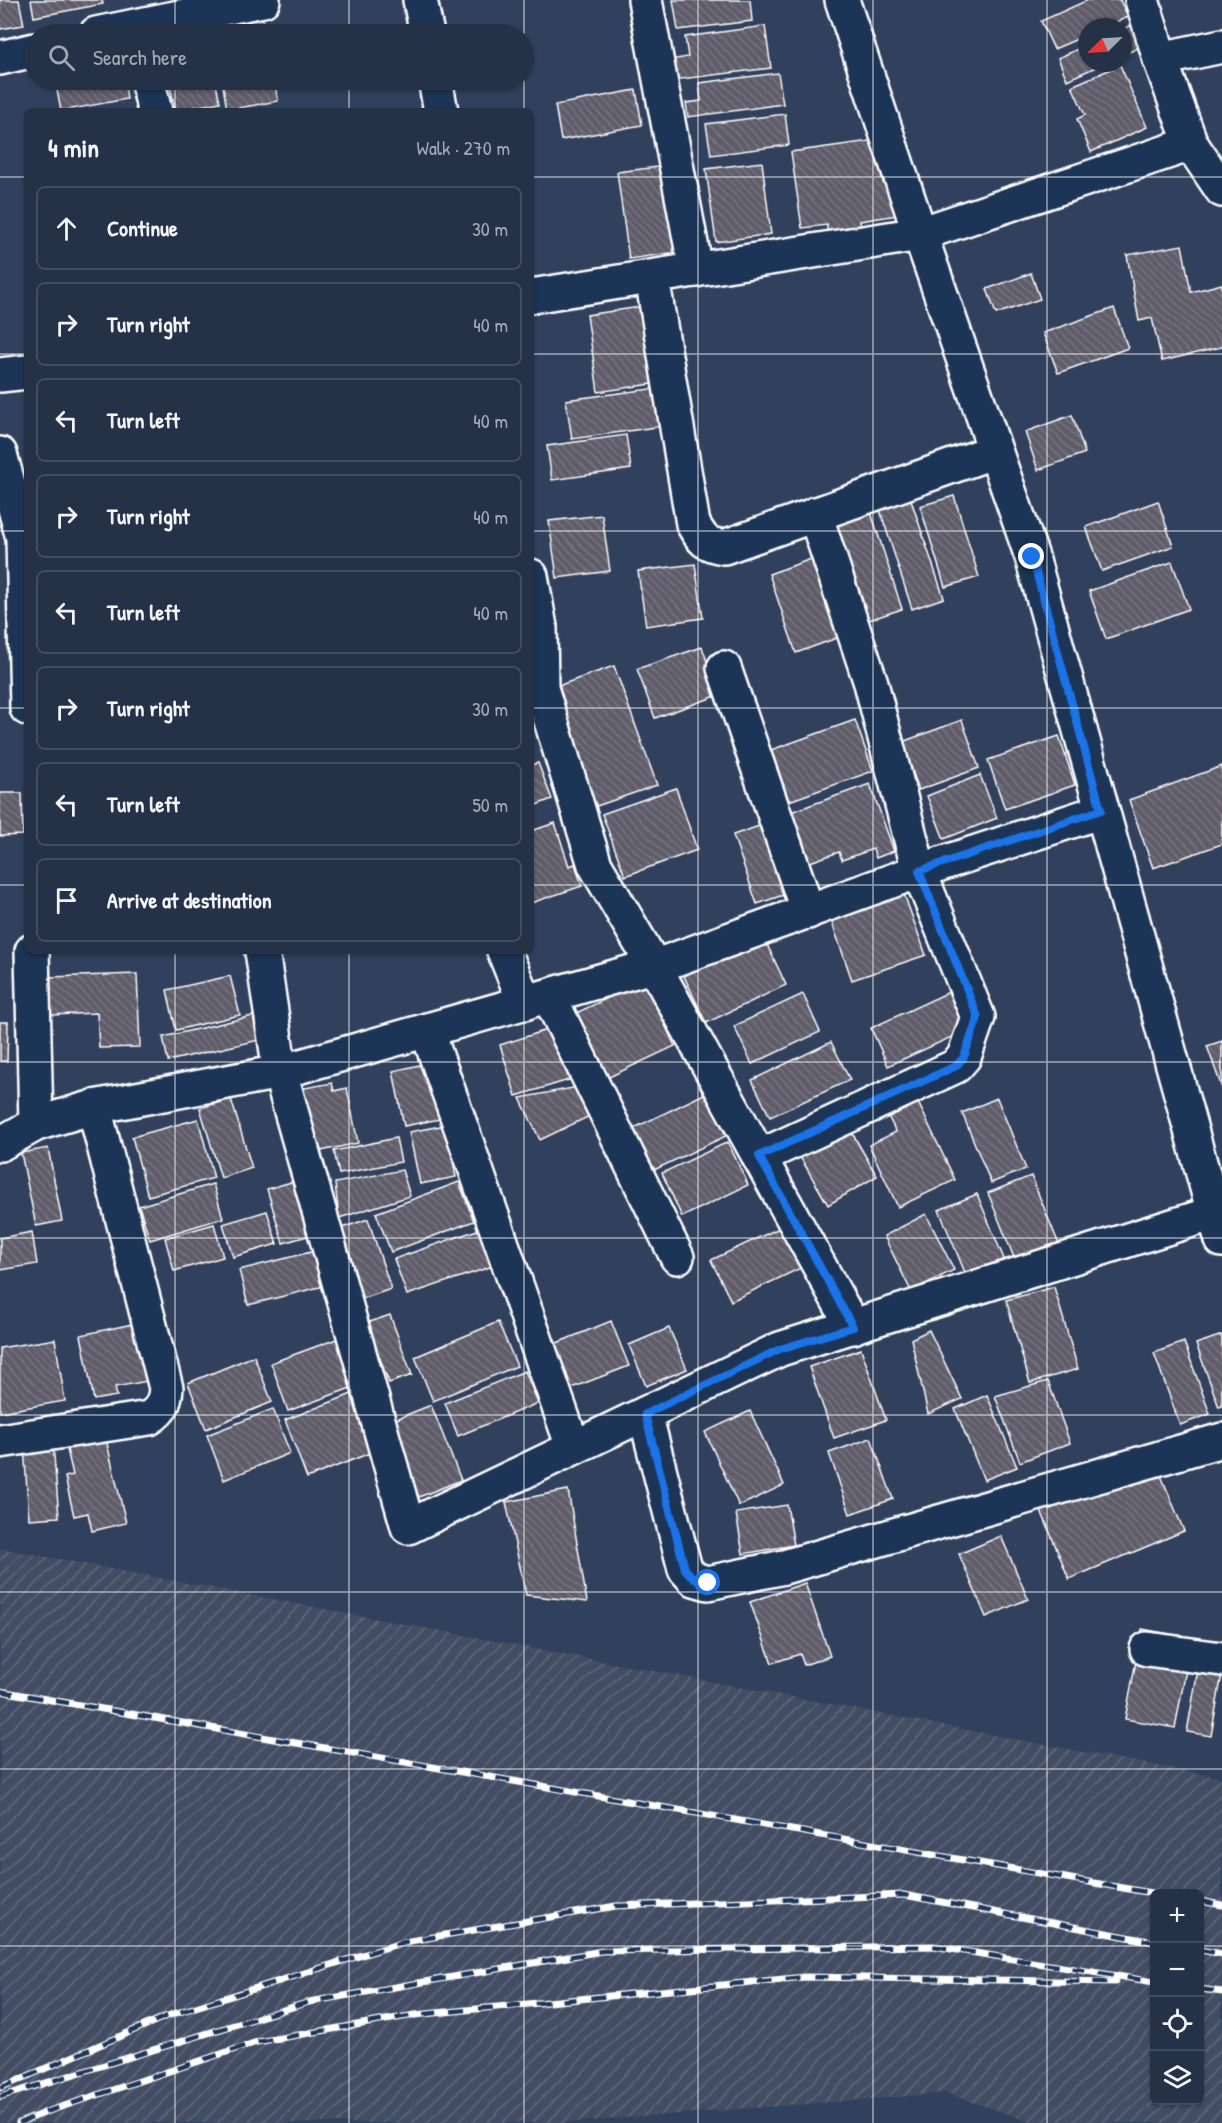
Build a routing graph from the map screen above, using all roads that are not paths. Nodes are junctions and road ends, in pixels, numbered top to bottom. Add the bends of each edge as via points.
1 (263, 0) edge
2 (420, 0) edge
3 (645, 0) edge
4 (842, 0) edge
5 (1142, 0) edge
6 (132, 20) edge
7 (425, 24) edge
8 (1222, 46) edge
9 (24, 52) edge
10 (0, 58) edge
11 (1160, 59) junction
12 (150, 90) edge
13 (437, 90) edge
14 (154, 108) edge
15 (440, 108) edge
16 (1191, 144) junction
17 (1222, 190) edge
18 (920, 234) junction
19 (696, 270) junction
20 (652, 277) junction
21 (534, 297) edge
22 (24, 372) edge
23 (0, 375) edge
24 (995, 451) junction
25 (0, 454) edge
26 (815, 514) junction
27 (24, 580) edge
28 (534, 593) edge
29 (724, 668) dead end
30 (536, 690) edge
31 (1101, 810) junction
32 (919, 871) junction
33 (808, 912) junction
34 (32, 954) edge
35 (262, 954) edge
36 (506, 954) edge
37 (654, 966) junction
38 (537, 999) junction
39 (427, 1030) junction
40 (280, 1072) junction
41 (94, 1107) junction
42 (36, 1124) junction
43 (0, 1144) edge
44 (759, 1156) junction
45 (1218, 1227) edge
46 (678, 1257) dead end
47 (853, 1327) junction
48 (645, 1414) junction
49 (1222, 1440) edge
50 (0, 1441) edge
51 (573, 1447) junction
52 (1147, 1648) dead end
53 (1222, 1659) edge

1 - 6 street
2 - 7 street
3 - 19 street
4 - 18 street
5 - 11 street
8 - 11 street
9 - 10 street
11 - 16 street
12 - 14 street
13 - 15 street
16 - 17 street
16 - 18 street
18 - 19 street
18 - 24 street
19 - 20 street
20 - 21 street
20 - 26 street via 693,524 701,538 708,544 724,547
22 - 23 street
24 - 26 street
24 - 31 street via 1032,557
25 - 27 street via 23,538
26 - 32 street via 871,683
28 - 30 street via 540,627
29 - 33 street
30 - 37 street via 595,865
31 - 32 street
31 - 45 street
32 - 33 street
32 - 44 street via 978,1017 964,1057 956,1066
33 - 37 street
34 - 42 street
35 - 40 street
36 - 38 street
37 - 38 street
37 - 44 street
38 - 39 street
38 - 46 street
39 - 40 street
39 - 51 street
40 - 41 street
40 - 51 street via 408,1527
41 - 42 street
41 - 50 street via 166,1388 165,1400 160,1411 150,1418
42 - 43 street
44 - 47 street
45 - 47 street
47 - 48 street via 780,1349
48 - 49 street via 685,1569 694,1579 708,1583 784,1567
48 - 51 street
52 - 53 street

